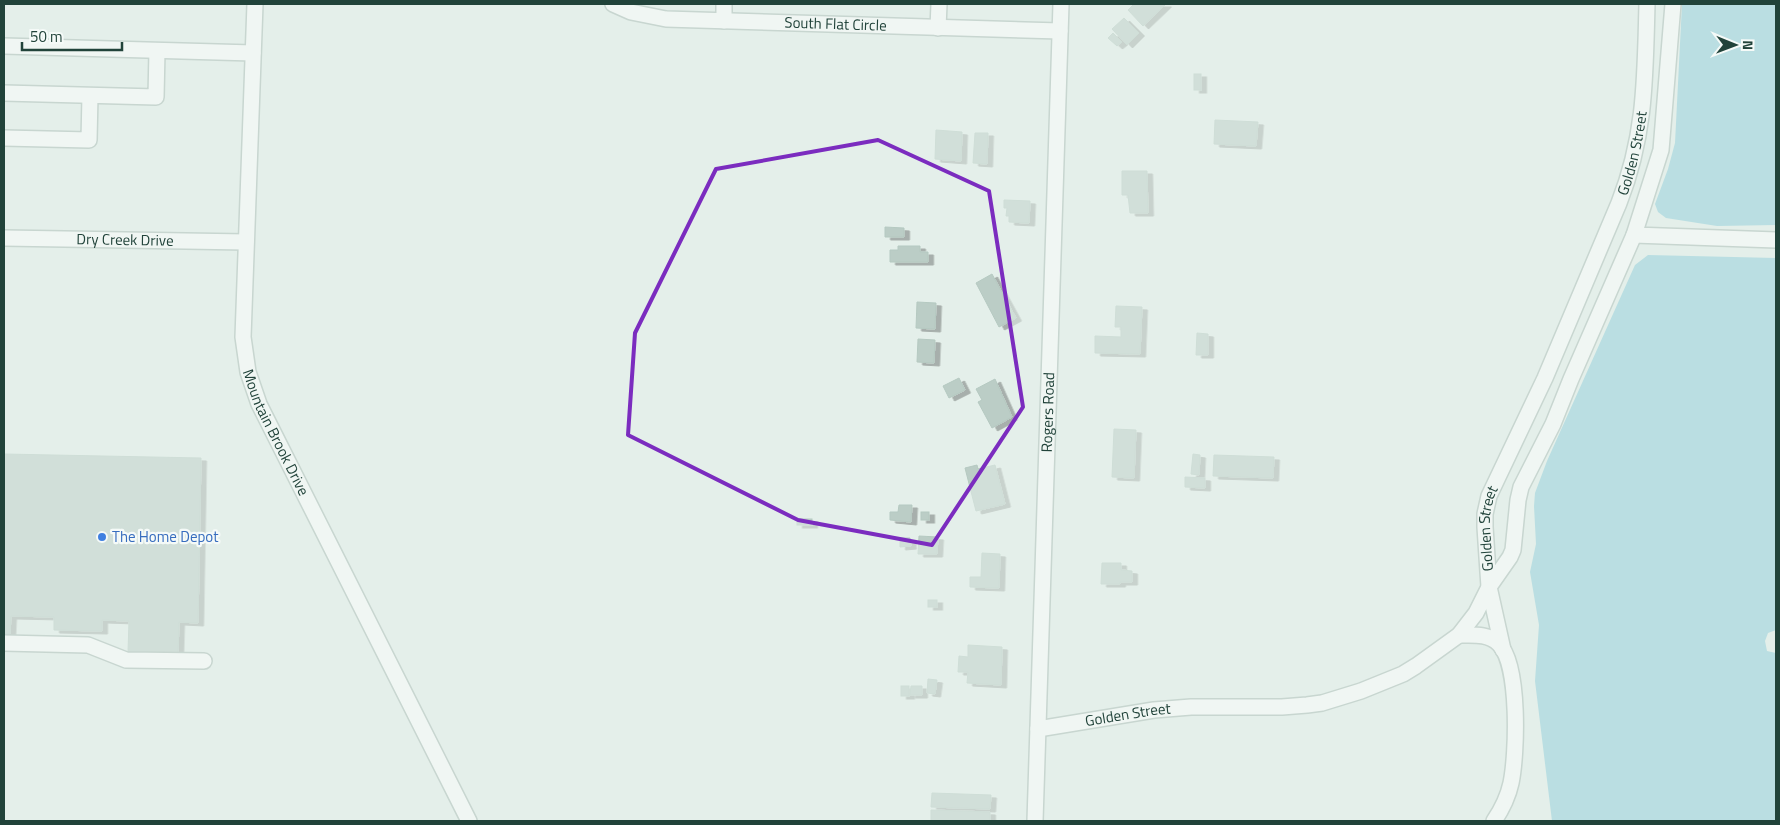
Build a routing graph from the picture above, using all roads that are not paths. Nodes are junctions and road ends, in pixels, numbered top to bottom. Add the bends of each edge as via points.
1 (255, 4) edge
2 (613, 4) edge
3 (724, 4) edge
4 (939, 4) edge
5 (1061, 4) edge
6 (1647, 4) edge
7 (1673, 4) edge
8 (724, 21) junction
9 (938, 28) junction
10 (1060, 31) junction
11 (4, 46) edge
12 (157, 51) junction
13 (253, 53) junction
14 (4, 93) edge
15 (90, 96) junction
16 (4, 138) edge
17 (1634, 235) junction
18 (4, 238) edge
19 (1776, 240) edge
20 (246, 242) junction
21 (1489, 587) junction
22 (1459, 635) junction
23 (4, 643) edge
24 (1504, 650) junction
25 (204, 661) dead end
26 (1038, 729) junction
27 (469, 821) edge
28 (1035, 821) edge
29 (1494, 821) edge

1 - 13 street, Mountain Brook Drive
2 - 8 street, South Flat Circle via 631,12 666,19
3 - 8 street
4 - 9 street
5 - 10 street, Rogers Road
6 - 21 street, Golden Street via 1643,108 1632,168 1557,351 1489,496 1485,527
7 - 17 street, Golden Street via 1661,150
8 - 9 street, South Flat Circle
9 - 10 street, South Flat Circle
10 - 26 street, Rogers Road
11 - 12 street
12 - 13 street
12 - 15 street via 156,97
13 - 20 street, Mountain Brook Drive
14 - 15 street
15 - 16 street via 89,140
17 - 19 street
17 - 21 street, Golden Street via 1553,424 1520,487 1513,550
18 - 20 street, Dry Creek Drive
20 - 27 street, Mountain Brook Drive via 243,337 248,372 258,404
21 - 22 street, Golden Street via 1476,613
21 - 24 street
22 - 24 street via 1489,638
22 - 26 street, Golden Street via 1403,674 1322,703 1154,710
23 - 25 street via 88,645 126,660
24 - 29 street via 1512,680 1515,750 1507,796
26 - 28 street, Rogers Road

